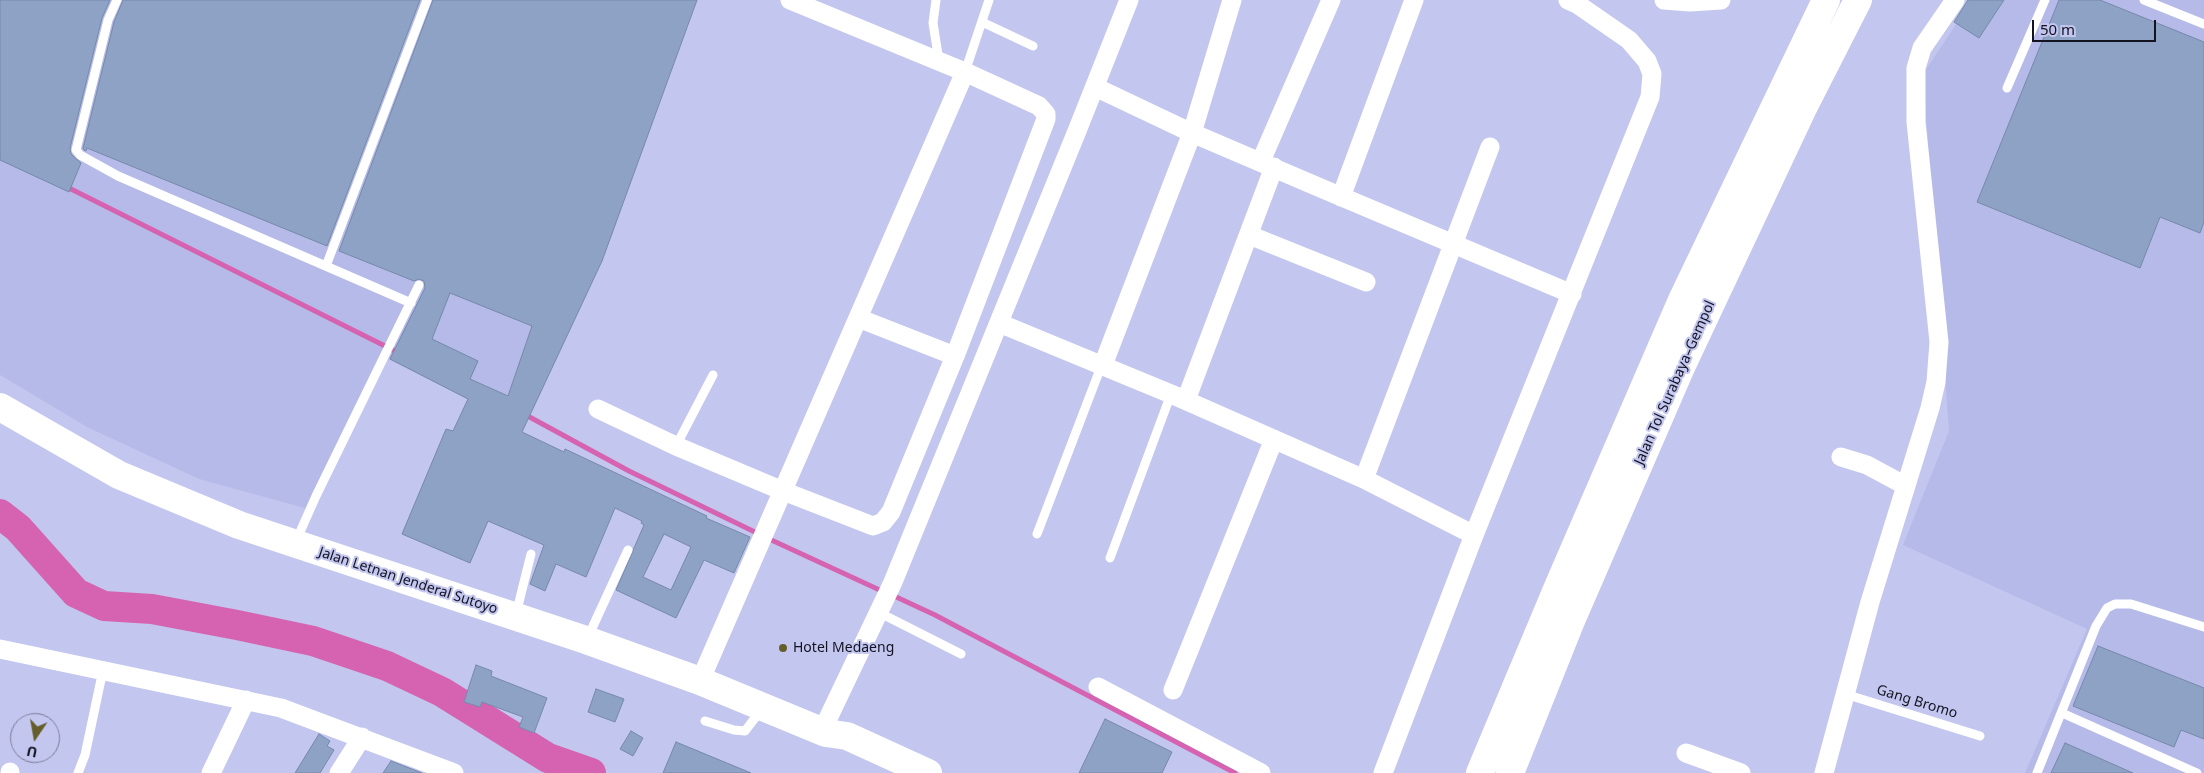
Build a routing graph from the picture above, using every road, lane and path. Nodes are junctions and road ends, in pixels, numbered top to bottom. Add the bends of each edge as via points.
1 (116, 0) edge
2 (427, 0) edge
3 (790, 0) edge
4 (936, 0) edge
5 (989, 0) edge
6 (1129, 0) edge
7 (1232, 0) edge
8 (1331, 0) edge
9 (1414, 0) edge
10 (1664, 0) edge
11 (1721, 0) edge
12 (1826, 0) edge
13 (1858, 0) edge
14 (1955, 0) edge
15 (2045, 0) edge
16 (2144, 0) edge
17 (1580, 1) edge
18 (1691, 1) edge
19 (982, 22) junction
20 (2204, 24) edge
21 (1033, 46) dead end
22 (939, 63) junction
23 (965, 72) junction
24 (1094, 87) junction
25 (2007, 88) dead end
26 (1192, 133) junction
27 (1490, 147) dead end
28 (1268, 164) junction
29 (1341, 197) junction
30 (1249, 235) junction
31 (1452, 243) junction
32 (326, 266) junction
33 (1366, 282) dead end
34 (420, 285) dead end
35 (1572, 294) junction
36 (411, 303) junction
37 (858, 318) junction
38 (999, 323) junction
39 (956, 356) junction
40 (1102, 365) junction
41 (713, 375) dead end
42 (1179, 397) junction
43 (0, 406) edge
44 (598, 408) dead end
45 (1274, 439) junction
46 (676, 446) junction
47 (1841, 457) dead end
48 (1364, 479) junction
49 (1906, 486) junction
50 (783, 491) junction
51 (1037, 534) dead end
52 (1474, 535) junction
53 (295, 544) junction
54 (628, 550) dead end
55 (531, 554) dead end
56 (1110, 558) dead end
57 (881, 609) junction
58 (515, 617) junction
59 (2204, 627) edge
60 (586, 640) junction
61 (0, 649) edge
62 (961, 654) dead end
63 (103, 670) junction
64 (700, 681) junction
65 (1098, 687) dead end
66 (1173, 690) dead end
67 (1845, 694) junction
68 (246, 700) junction
69 (762, 708) junction
70 (2062, 713) junction
71 (705, 721) dead end
72 (824, 732) junction
73 (1980, 736) dead end
74 (362, 737) junction
75 (1686, 753) dead end
76 (2176, 769) edge
77 (880, 772) edge
78 (78, 773) edge
79 (211, 773) edge
80 (339, 773) edge
81 (454, 773) edge
82 (928, 773) edge
83 (1261, 773) edge
84 (1383, 773) edge
85 (1480, 773) edge
86 (1510, 773) edge
87 (1741, 773) edge
88 (1824, 773) edge
89 (2037, 773) edge
90 (2197, 773) edge

1 - 32 lane via 108,20 76,150 118,176
2 - 32 lane
3 - 22 street
4 - 22 lane via 933,23
5 - 19 lane
6 - 24 street
7 - 26 street
8 - 28 street
9 - 29 street
10 - 18 street
11 - 18 street
12 - 85 highway, Jalan Tol Surabaya–Gempol via 1682,300
13 - 86 highway, Jalan Tol Surabaya–Gempol via 1802,110 1682,365 1570,623
14 - 49 street via 1922,48 1916,68 1916,122 1938,363 1930,408
15 - 25 lane
16 - 20 lane
17 - 35 street via 1629,40 1647,61 1652,74 1646,108
19 - 21 lane
19 - 23 lane
22 - 23 street
23 - 37 street
23 - 39 street via 1039,106 1046,119
24 - 26 street
24 - 38 street
26 - 28 street
26 - 40 street
27 - 31 street
28 - 29 street
28 - 30 street
29 - 31 street
30 - 33 street
30 - 42 street
31 - 35 street
31 - 48 street
32 - 36 lane
34 - 36 lane
35 - 52 street
36 - 53 lane
37 - 39 street
37 - 50 street
38 - 40 street
38 - 57 street
39 - 50 street via 891,512 883,522 873,526
40 - 42 street
40 - 51 lane
41 - 46 lane
42 - 45 street
42 - 56 lane
43 - 53 highway, Jalan Letnan Jenderal Sutoyo via 119,475
44 - 46 street
45 - 48 street
45 - 66 street
46 - 50 street
47 - 49 street via 1867,465
48 - 52 street
49 - 67 street
50 - 64 street
52 - 84 street
53 - 58 highway, Jalan Letnan Jenderal Sutoyo
54 - 60 lane
55 - 58 lane
57 - 62 lane
57 - 72 street
58 - 60 highway, Jalan Letnan Jenderal Sutoyo
59 - 70 lane via 2131,604 2115,604 2107,608 2096,626
60 - 64 highway, Jalan Letnan Jenderal Sutoyo
61 - 63 street
63 - 68 street
63 - 78 lane via 85,755
64 - 69 highway, Jalan Letnan Jenderal Sutoyo
65 - 83 street
67 - 73 lane, Gang Bromo
67 - 88 street
68 - 74 street via 281,708
68 - 79 street
69 - 71 lane via 745,731
69 - 72 highway, Jalan Letnan Jenderal Sutoyo
70 - 76 lane
70 - 89 lane
72 - 77 highway, Jalan Letnan Jenderal Sutoyo via 840,750
72 - 82 highway, Jalan Letnan Jenderal Sutoyo via 854,739
74 - 80 street
74 - 81 street
75 - 87 street
76 - 90 lane

